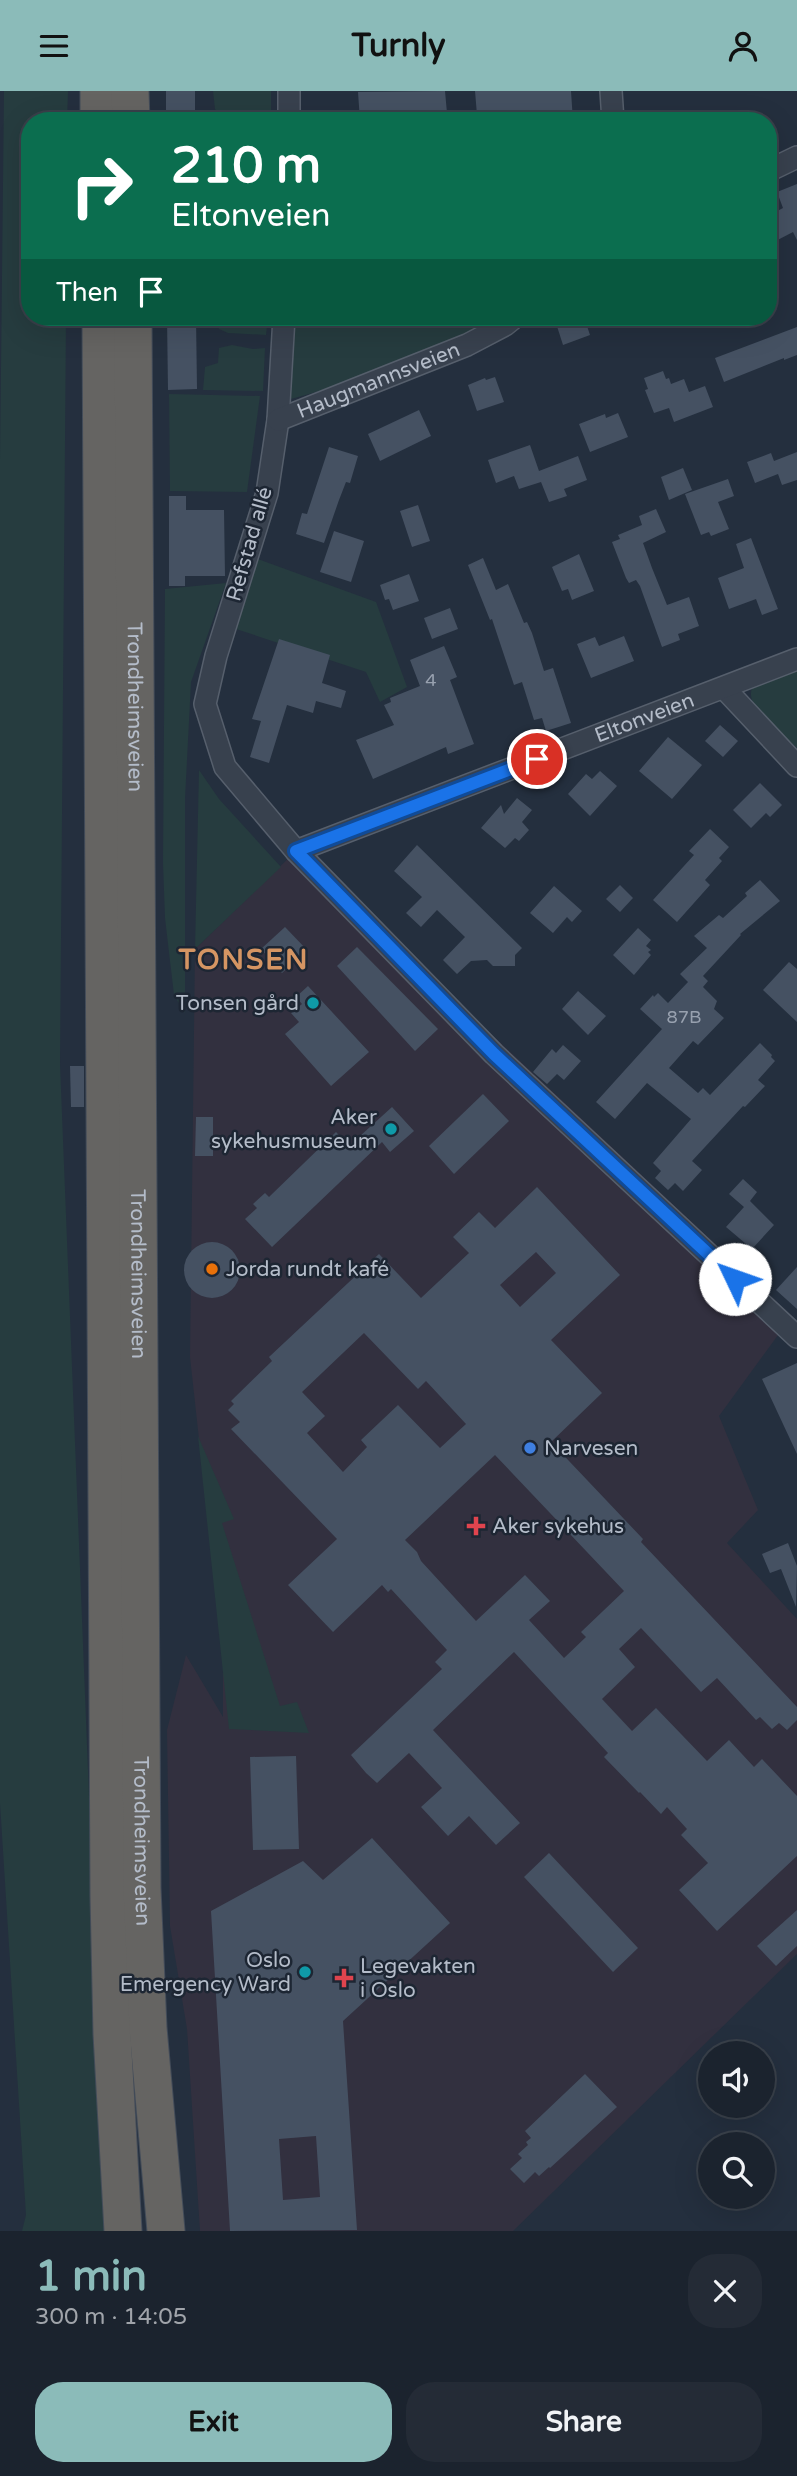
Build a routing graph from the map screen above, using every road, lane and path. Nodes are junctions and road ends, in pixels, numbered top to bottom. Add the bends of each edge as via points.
1 (99, 91) edge
2 (130, 91) edge
3 (289, 91) edge
4 (611, 91) edge
5 (99, 112) edge
6 (131, 112) edge
7 (289, 112) edge
8 (612, 112) edge
9 (797, 157) edge
10 (777, 167) edge
11 (101, 326) edge
12 (133, 326) edge
13 (284, 326) edge
14 (503, 326) edge
15 (278, 420) junction
16 (797, 659) edge
17 (724, 688) junction
18 (797, 766) edge
19 (296, 851) junction
20 (797, 1337) edge
21 (123, 2231) edge
22 (166, 2231) edge

1 - 5 highway
2 - 6 highway
3 - 7 street
4 - 8 street
9 - 10 street
11 - 21 highway, Trondheimsveien via 109,1897
12 - 22 highway, Trondheimsveien via 142,1888 149,2041
13 - 15 street, Refstad allé
14 - 15 street, Haugmannsveien via 467,345
15 - 19 street, Refstad allé via 267,493 205,704 225,767
16 - 17 street, Eltonveien
17 - 18 street
17 - 19 street, Eltonveien
19 - 20 street via 494,1054

